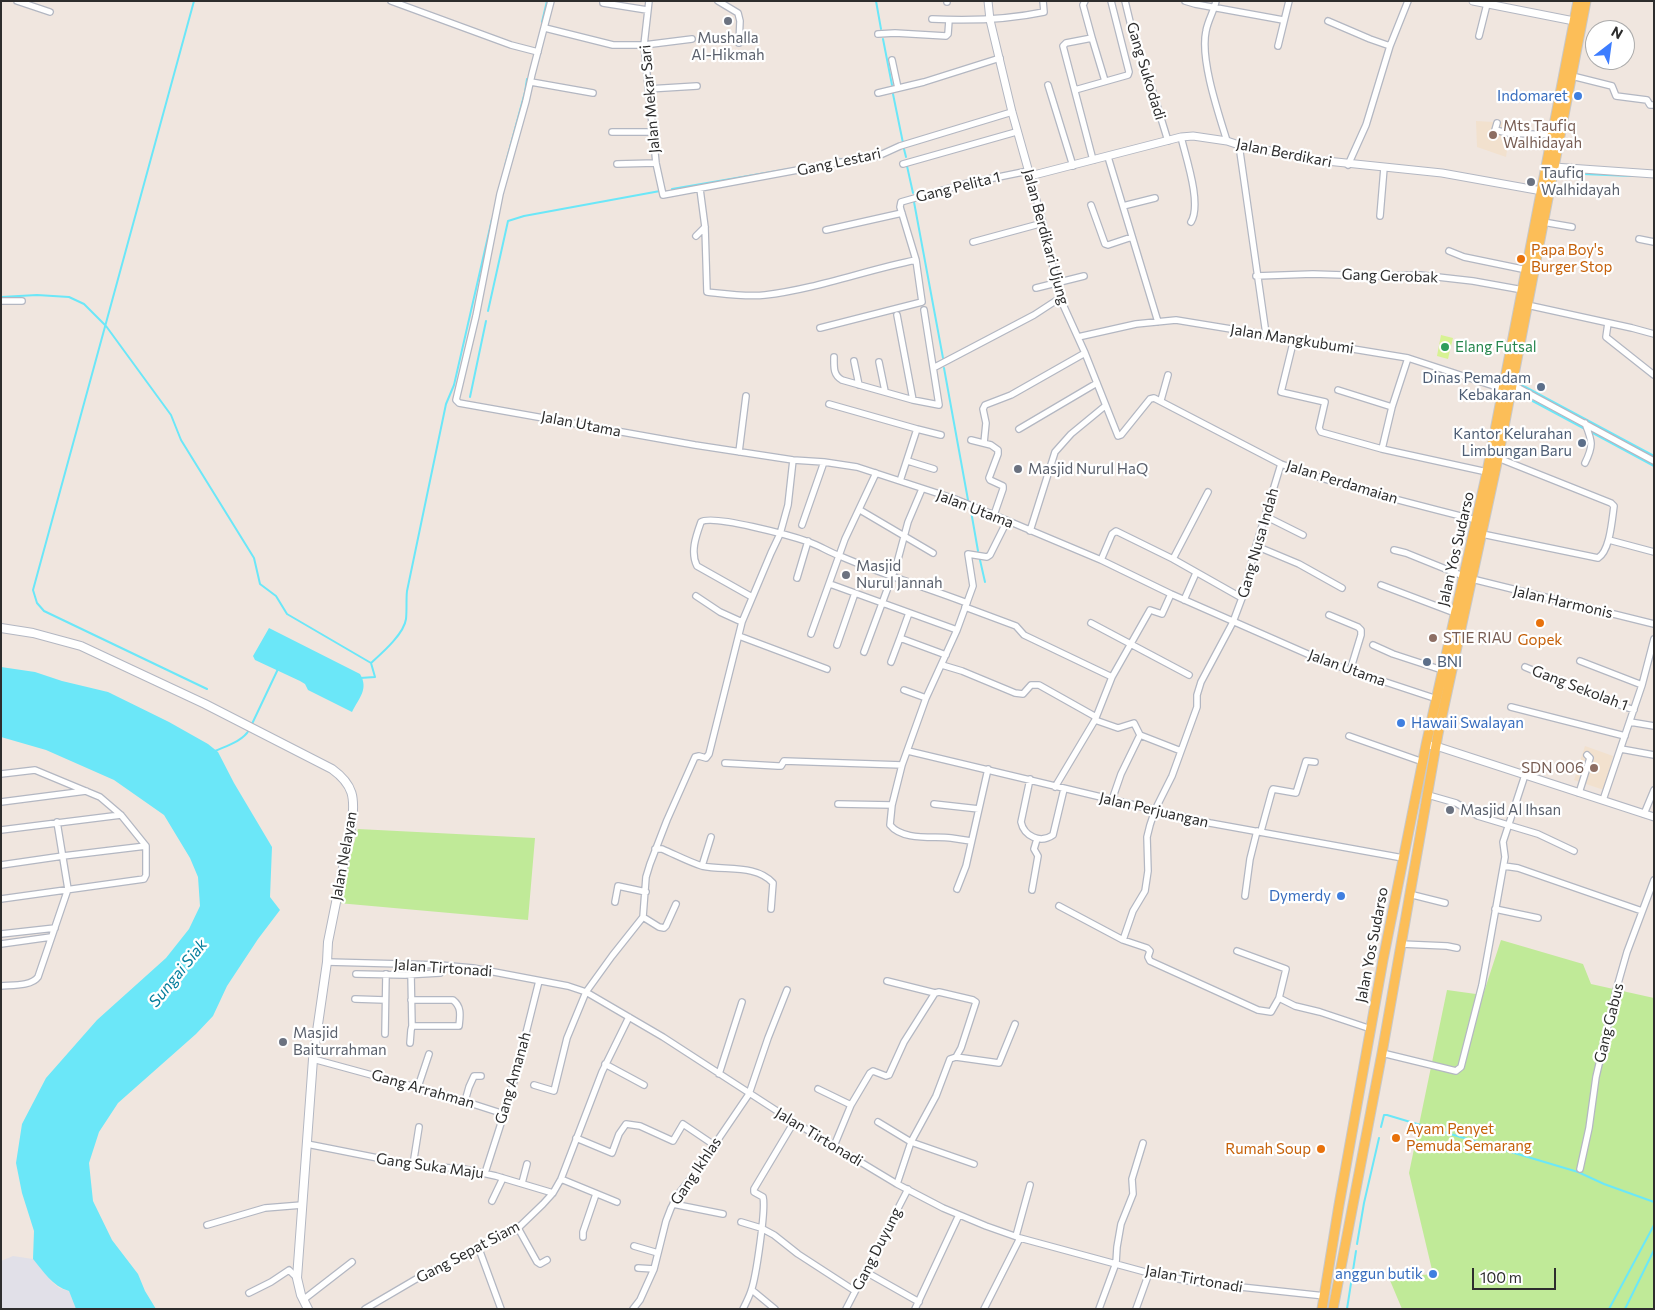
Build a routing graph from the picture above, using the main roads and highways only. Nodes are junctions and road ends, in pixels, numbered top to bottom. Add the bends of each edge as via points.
1 (1578, 1) edge
2 (1586, 1) edge
3 (1537, 238) junction
4 (1507, 387) junction
5 (1478, 538) junction
6 (1467, 578) junction
7 (1, 628) edge
8 (1339, 1205) junction
9 (1353, 1208) junction
10 (308, 1309) edge
11 (1322, 1309) edge
12 (1333, 1309) edge

1 - 3 main road, Jalan Yos Sudarso via 1542,191
2 - 3 main road, Jalan Yos Sudarso via 1543,222
3 - 4 main road, Jalan Yos Sudarso via 1527,305
3 - 4 main road, Jalan Yos Sudarso via 1527,270
4 - 5 main road, Jalan Yos Sudarso via 1498,458
4 - 5 main road, Jalan Yos Sudarso via 1476,520
5 - 6 main road, Jalan Yos Sudarso
6 - 8 main road, Jalan Yos Sudarso via 1455,613 1426,745
6 - 9 main road, Jalan Yos Sudarso
7 - 10 main road, Jalan Nelayan via 81,646 332,769 352,791 352,823 328,942 313,1059 297,1278
8 - 9 main road
8 - 11 main road, Jalan Yos Sudarso
9 - 12 main road, Jalan Yos Sudarso

